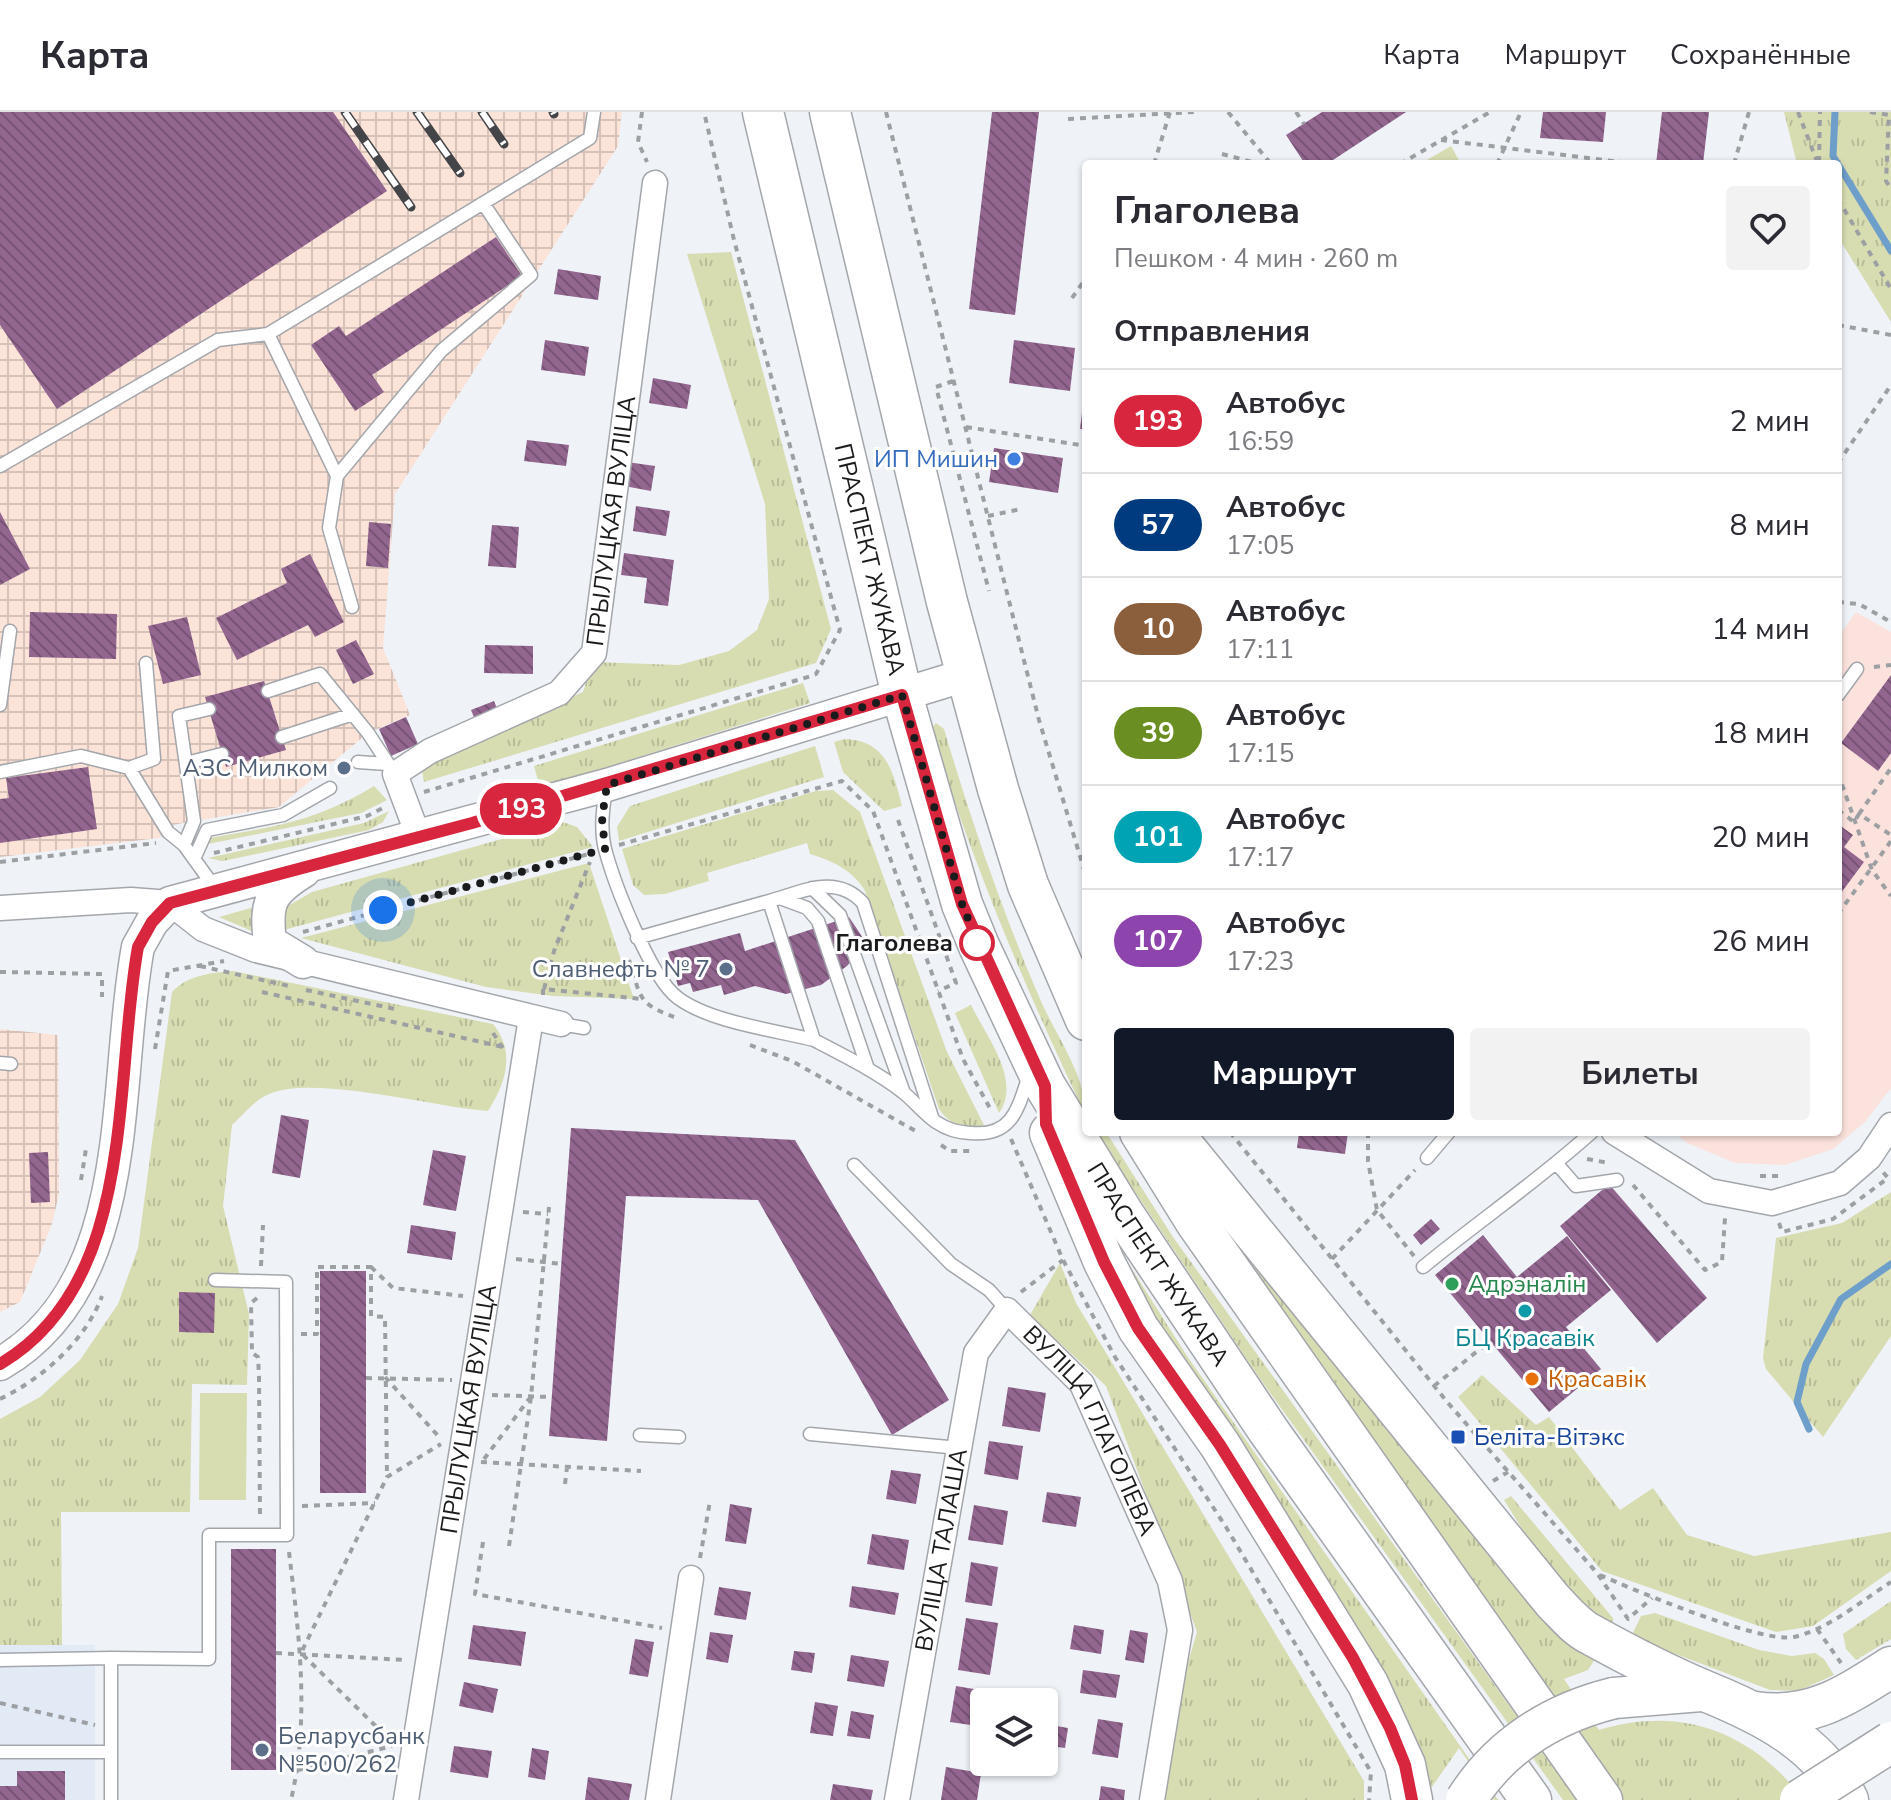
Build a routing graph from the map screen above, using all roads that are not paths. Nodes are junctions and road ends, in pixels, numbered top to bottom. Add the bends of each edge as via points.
1 (594, 112) edge
2 (763, 112) edge
3 (830, 112) edge
4 (655, 183) road end
5 (483, 203) junction
6 (268, 334) junction
7 (0, 466) edge
8 (337, 476) junction
9 (352, 607) dead end
10 (10, 631) dead end
11 (146, 663) dead end
12 (1857, 669) dead end
13 (966, 675) junction
14 (1842, 690) edge
15 (268, 691) dead end
16 (902, 695) junction
17 (0, 705) edge
18 (209, 709) dead end
19 (353, 714) junction
20 (282, 737) dead end
21 (222, 754) dead end
22 (358, 762) dead end
23 (186, 763) junction
24 (129, 768) junction
25 (391, 769) junction
26 (0, 772) edge
27 (607, 785) junction
28 (330, 788) dead end
29 (419, 838) junction
30 (184, 845) junction
31 (194, 859) junction
32 (310, 867) junction
33 (812, 888) junction
34 (217, 891) junction
35 (774, 899) junction
36 (170, 903) junction
37 (0, 908) edge
38 (637, 938) junction
39 (298, 948) junction
40 (1082, 1011) edge
41 (814, 1040) junction
42 (868, 1069) junction
43 (1039, 1073) junction
44 (904, 1093) junction
45 (933, 1120) junction
46 (1891, 1125) edge
47 (1142, 1136) edge
48 (1175, 1136) edge
49 (1446, 1136) edge
50 (1620, 1136) edge
51 (1587, 1137) edge
52 (1427, 1158) road end
53 (1557, 1164) junction
54 (854, 1165) dead end
55 (1616, 1173) road end
56 (1423, 1267) road end
57 (215, 1280) dead end
58 (1007, 1310) junction
59 (0, 1364) edge
60 (810, 1434) dead end
61 (640, 1435) dead end
62 (679, 1437) dead end
63 (959, 1448) junction
64 (691, 1578) road end
65 (111, 1658) junction
66 (0, 1660) edge
67 (1891, 1667) edge
68 (1705, 1691) junction
69 (1755, 1712) junction
70 (1891, 1742) edge
71 (0, 1752) edge
72 (110, 1752) junction
73 (111, 1800) edge
74 (406, 1800) edge
75 (658, 1800) edge
76 (897, 1800) edge
77 (1152, 1800) edge
78 (1412, 1800) edge
79 (1466, 1800) edge
80 (1531, 1800) edge
81 (1602, 1800) edge
82 (1800, 1800) edge
83 (1848, 1800) edge

1 - 5 lane via 590,138
2 - 16 main road, ПРАСПЕКТ ЖУКАВА
3 - 13 main road
4 - 25 street, ПРЫЛУЦКАЯ ВУЛІЦА via 594,653 559,693
5 - 6 lane
5 - 8 lane via 531,275 441,351
6 - 7 lane via 218,340
6 - 8 lane
8 - 9 lane via 329,528
10 - 17 lane
11 - 24 lane via 154,759
12 - 14 lane
13 - 16 street
13 - 40 main road via 1028,885
15 - 19 lane via 320,674
16 - 27 street
16 - 43 main road, ПРАСПЕКТ ЖУКАВА via 962,904
18 - 23 lane via 179,716
19 - 20 lane
19 - 25 lane
21 - 23 lane
22 - 25 lane
23 - 30 lane via 194,821
24 - 26 lane via 81,756
24 - 30 lane via 168,832
25 - 29 street
27 - 29 street
27 - 38 lane via 600,850
28 - 31 lane via 283,815 207,830
29 - 32 street
30 - 31 lane
31 - 34 lane
32 - 34 street
32 - 39 street via 283,884 267,914 270,942
33 - 35 lane
33 - 44 lane via 840,915
33 - 45 lane via 837,885 863,903
34 - 36 street
35 - 38 lane
35 - 41 lane
35 - 42 lane via 807,908 818,921
36 - 37 street via 131,900
36 - 39 street via 203,929 256,950
36 - 59 street via 138,947 110,1190 85,1268 65,1307
38 - 41 lane via 682,1001
39 - 74 street, ПРЫЛУЦКАЯ ВУЛІЦА via 554,1022
41 - 42 lane
42 - 44 lane
43 - 45 lane via 1002,1130 951,1131
43 - 78 main road via 1046,1124 1104,1262 1138,1328 1220,1445 1360,1671 1405,1765
43 - 80 main road, ПРАСПЕКТ ЖУКАВА via 1124,1215 1268,1430
44 - 45 lane
46 - 50 street via 1869,1158 1840,1183 1772,1203 1709,1191
47 - 81 main road via 1196,1222
48 - 68 main road via 1553,1601 1587,1633
49 - 52 lane
51 - 53 lane
53 - 55 lane via 1576,1186
53 - 56 lane
54 - 58 lane via 951,1264 989,1290
57 - 65 lane via 286,1282 287,1535 209,1535 209,1659
58 - 63 street, ВУЛІЦА ТАЛАША via 976,1353
58 - 77 street, ВУЛІЦА ГЛАГОЛЕВА via 1082,1384 1170,1581 1180,1630
60 - 63 lane
61 - 62 lane
63 - 76 street, ВУЛІЦА ТАЛАША
64 - 75 street
65 - 66 lane
65 - 72 lane
67 - 69 main road via 1817,1708 1783,1716
68 - 69 main road
68 - 79 main road, bridge via 1614,1698 1549,1721 1517,1742
69 - 83 main road via 1816,1755
70 - 82 main road, bridge
71 - 72 lane
72 - 73 lane

